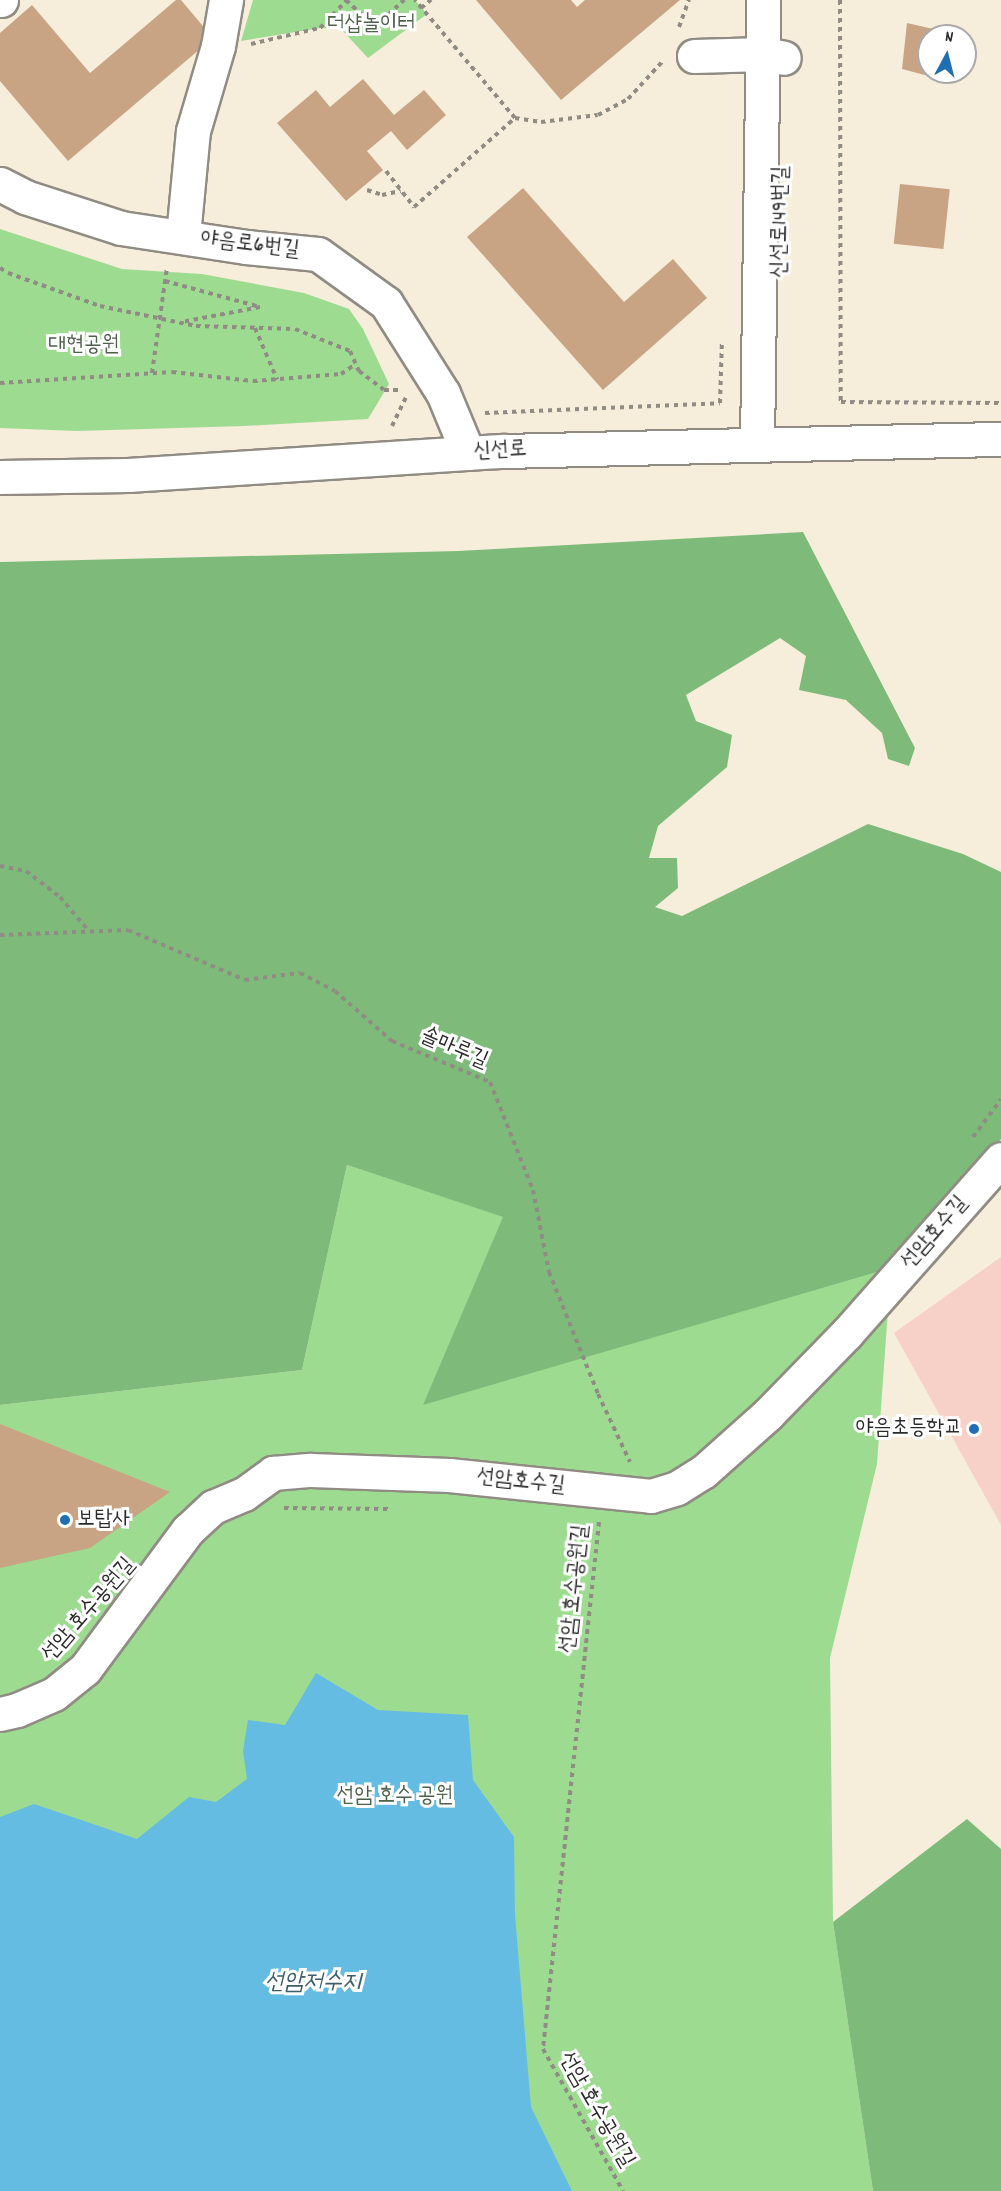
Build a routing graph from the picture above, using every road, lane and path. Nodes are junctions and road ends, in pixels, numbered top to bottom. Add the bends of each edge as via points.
1 (226, 0) edge
2 (347, 0) edge
3 (404, 0) edge
4 (415, 0) edge
5 (431, 0) edge
6 (689, 0) edge
7 (762, 0) edge
8 (785, 0) edge
9 (840, 0) edge
10 (422, 8) junction
11 (218, 46) junction
12 (680, 47) junction
13 (774, 56) junction
14 (515, 118) junction
15 (386, 171) dead end
16 (0, 184) edge
17 (367, 190) dead end
18 (401, 191) junction
19 (183, 236) junction
20 (0, 268) edge
21 (167, 268) dead end
22 (165, 281) junction
23 (158, 319) junction
24 (177, 322) junction
25 (255, 328) junction
26 (723, 331) dead end
27 (356, 364) junction
28 (152, 373) junction
29 (277, 379) junction
30 (0, 383) edge
31 (443, 393) junction
32 (478, 403) dead end
33 (1001, 403) edge
34 (1001, 439) edge
35 (767, 444) junction
36 (468, 453) junction
37 (0, 477) edge
38 (0, 866) edge
39 (89, 931) junction
40 (0, 935) edge
41 (1001, 1159) edge
42 (633, 1494) junction
43 (272, 1508) dead end
44 (389, 1509) dead end
45 (600, 1511) dead end
46 (0, 1714) edge
47 (623, 2191) edge

1 - 11 street
2 - 3 path via 375,27
2 - 11 path via 320,28 253,44
4 - 10 path
5 - 10 path
6 - 12 path
7 - 13 street
8 - 13 street, 신선로149번길
9 - 33 path via 841,402
10 - 14 path
11 - 19 street via 193,131
12 - 13 street
12 - 14 path via 628,99 598,115 541,122
13 - 35 street, 신선로149번길
14 - 18 path via 414,207
15 - 18 path
16 - 19 street, 야음로6번길 via 25,197 121,228
17 - 18 path via 382,195
19 - 31 street, 야음로6번길 via 246,248 318,254 386,303
20 - 23 path via 100,306
21 - 22 path
22 - 23 path
22 - 24 path via 260,307
23 - 24 path
23 - 28 path
24 - 25 path via 196,327
25 - 27 path via 295,329 350,351
25 - 29 path
26 - 32 path via 720,403 484,413
27 - 29 path via 341,374
27 - 31 path via 359,371 384,390
28 - 29 path via 253,381
28 - 30 path
31 - 36 street, 야음로6번길
34 - 35 street, 신선로
35 - 36 street, 신선로
36 - 37 street, 신선로 via 128,475
38 - 39 path via 26,871 60,897
39 - 40 path, 솔마루길
39 - 42 path, 솔마루길 via 128,930 245,980 300,973 335,992 392,1041 490,1082 533,1190 549,1272 598,1394 636,1475
41 - 42 street, 선암호수길 via 847,1333 768,1414 704,1472 677,1488 651,1496
42 - 46 street, 선암호수길 via 437,1474 311,1470 273,1473 244,1494 213,1507 188,1530 85,1669 54,1694
43 - 44 path
45 - 47 path, 선암 호수공원길 via 543,2049

